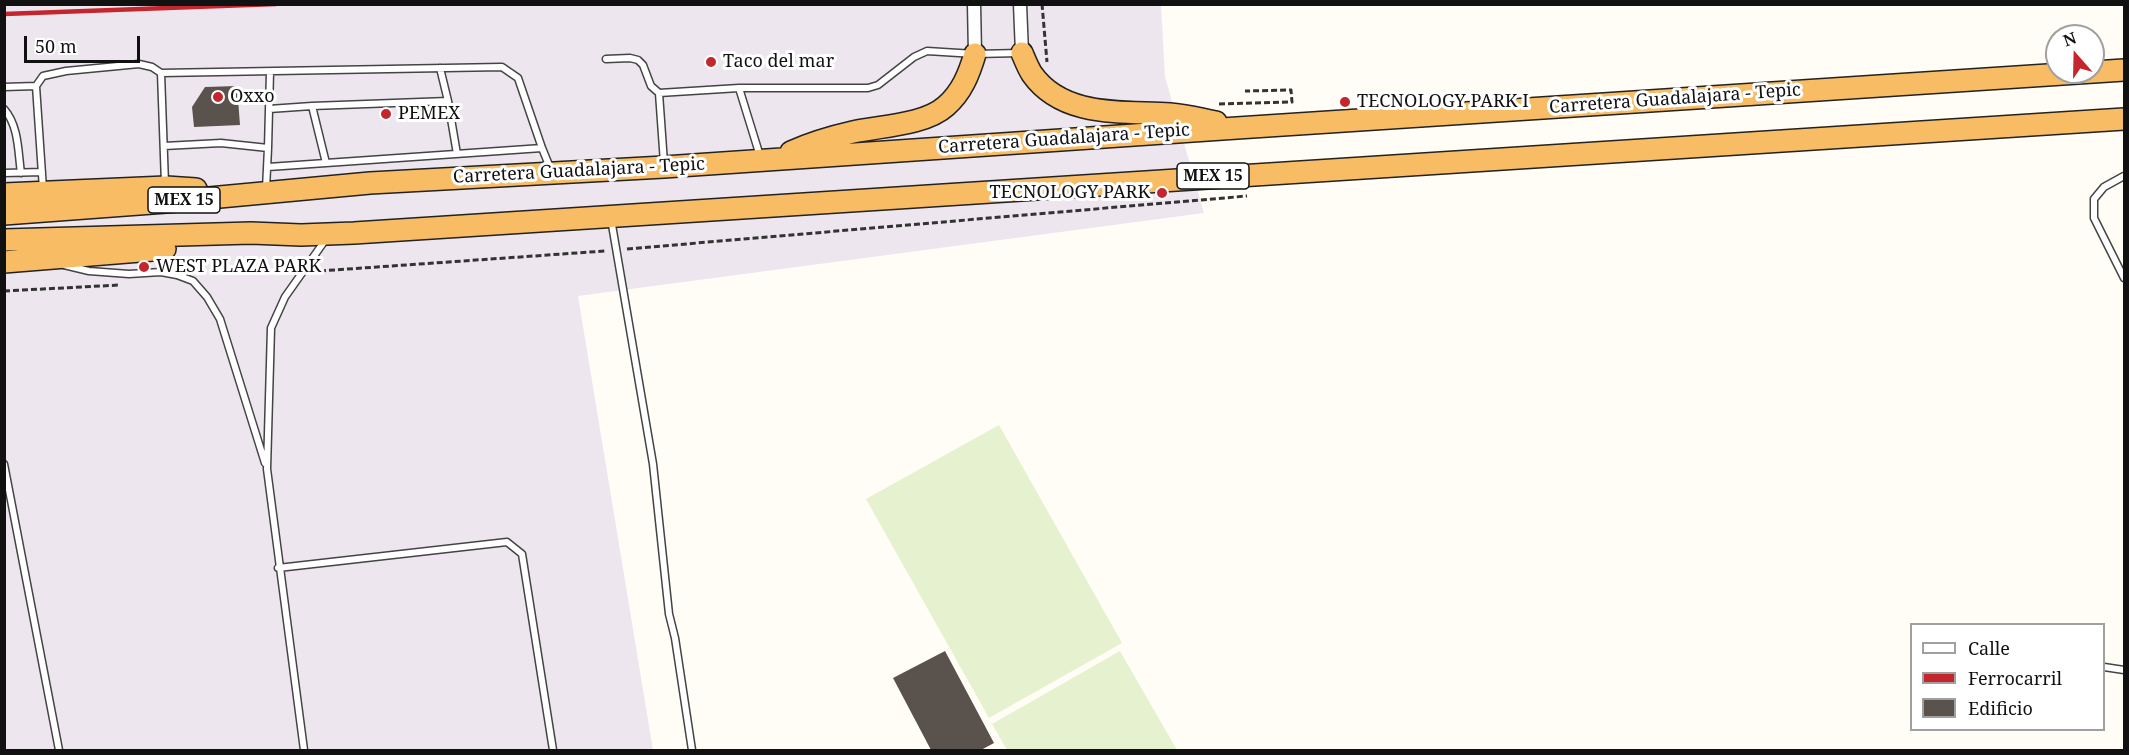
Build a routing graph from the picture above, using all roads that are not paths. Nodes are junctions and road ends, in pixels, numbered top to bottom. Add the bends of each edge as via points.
1 (974, 4) edge
2 (1020, 4) edge
3 (1023, 53) junction
4 (975, 54) junction
5 (606, 59) dead end
6 (440, 68) junction
7 (2124, 70) edge
8 (270, 72) junction
9 (161, 73) junction
10 (36, 86) junction
11 (4, 87) edge
12 (739, 88) junction
13 (659, 93) junction
14 (448, 101) junction
15 (312, 106) junction
16 (4, 109) edge
17 (269, 109) junction
18 (2124, 119) edge
19 (1237, 128) junction
20 (164, 147) junction
21 (268, 148) junction
22 (542, 148) junction
23 (457, 154) junction
24 (767, 160) junction
25 (326, 163) junction
26 (268, 166) junction
27 (664, 167) junction
28 (21, 173) junction
29 (4, 174) edge
30 (553, 174) junction
31 (2124, 176) edge
32 (43, 182) junction
33 (266, 193) junction
34 (4, 194) edge
35 (166, 194) junction
36 (4, 214) edge
37 (610, 215) junction
38 (330, 234) junction
39 (301, 235) junction
40 (4, 240) edge
41 (45, 260) junction
42 (4, 262) edge
43 (2124, 278) edge
44 (4, 464) edge
45 (267, 470) junction
46 (279, 567) junction
47 (2105, 668) edge
48 (2124, 670) edge
49 (59, 750) edge
50 (304, 750) edge
51 (553, 750) edge
52 (692, 750) edge

1 - 4 street
2 - 3 street
3 - 4 lane
3 - 19 highway via 1032,74 1053,94 1073,104 1094,111 1173,114
4 - 12 lane via 927,51 868,88
4 - 24 highway via 958,94 928,118 831,138
5 - 13 lane via 638,60
6 - 8 lane
6 - 14 lane
6 - 22 lane via 509,70 518,78
7 - 19 highway, Carretera Guadalajara - Tepic / MEX 15
8 - 9 lane
8 - 17 lane
9 - 10 lane via 139,64 66,71 43,76
9 - 20 lane
10 - 11 lane
10 - 32 lane
12 - 13 lane
12 - 24 lane
13 - 27 lane
14 - 15 lane
14 - 23 lane
15 - 17 lane
15 - 25 lane
16 - 28 lane via 15,131
17 - 21 lane
18 - 37 highway, MEX 15
19 - 24 highway, Carretera Guadalajara - Tepic / MEX 15
20 - 21 lane via 221,143
20 - 35 lane
21 - 26 lane
22 - 23 lane
22 - 30 lane
23 - 25 lane
24 - 27 highway, Carretera Guadalajara - Tepic / MEX 15
25 - 26 lane
26 - 33 lane
27 - 30 highway, Carretera Guadalajara - Tepic / MEX 15
28 - 29 lane
28 - 32 lane
30 - 33 highway, Carretera Guadalajara - Tepic / MEX 15 via 370,183
31 - 43 lane via 2104,187 2094,199 2094,218
32 - 34 highway
32 - 35 highway
33 - 35 highway, Carretera Guadalajara - Tepic / MEX 15
35 - 36 highway, Carretera Guadalajara - Tepic / MEX 15
37 - 38 highway, MEX 15
37 - 52 lane via 653,464 669,614
38 - 39 highway, MEX 15
38 - 45 lane via 285,297 271,328
39 - 40 highway, MEX 15
39 - 41 highway
41 - 42 highway
41 - 45 lane via 89,271 161,273 193,281 220,319
44 - 49 lane
45 - 46 lane
46 - 50 lane
46 - 51 lane via 507,542 522,554
47 - 48 lane

